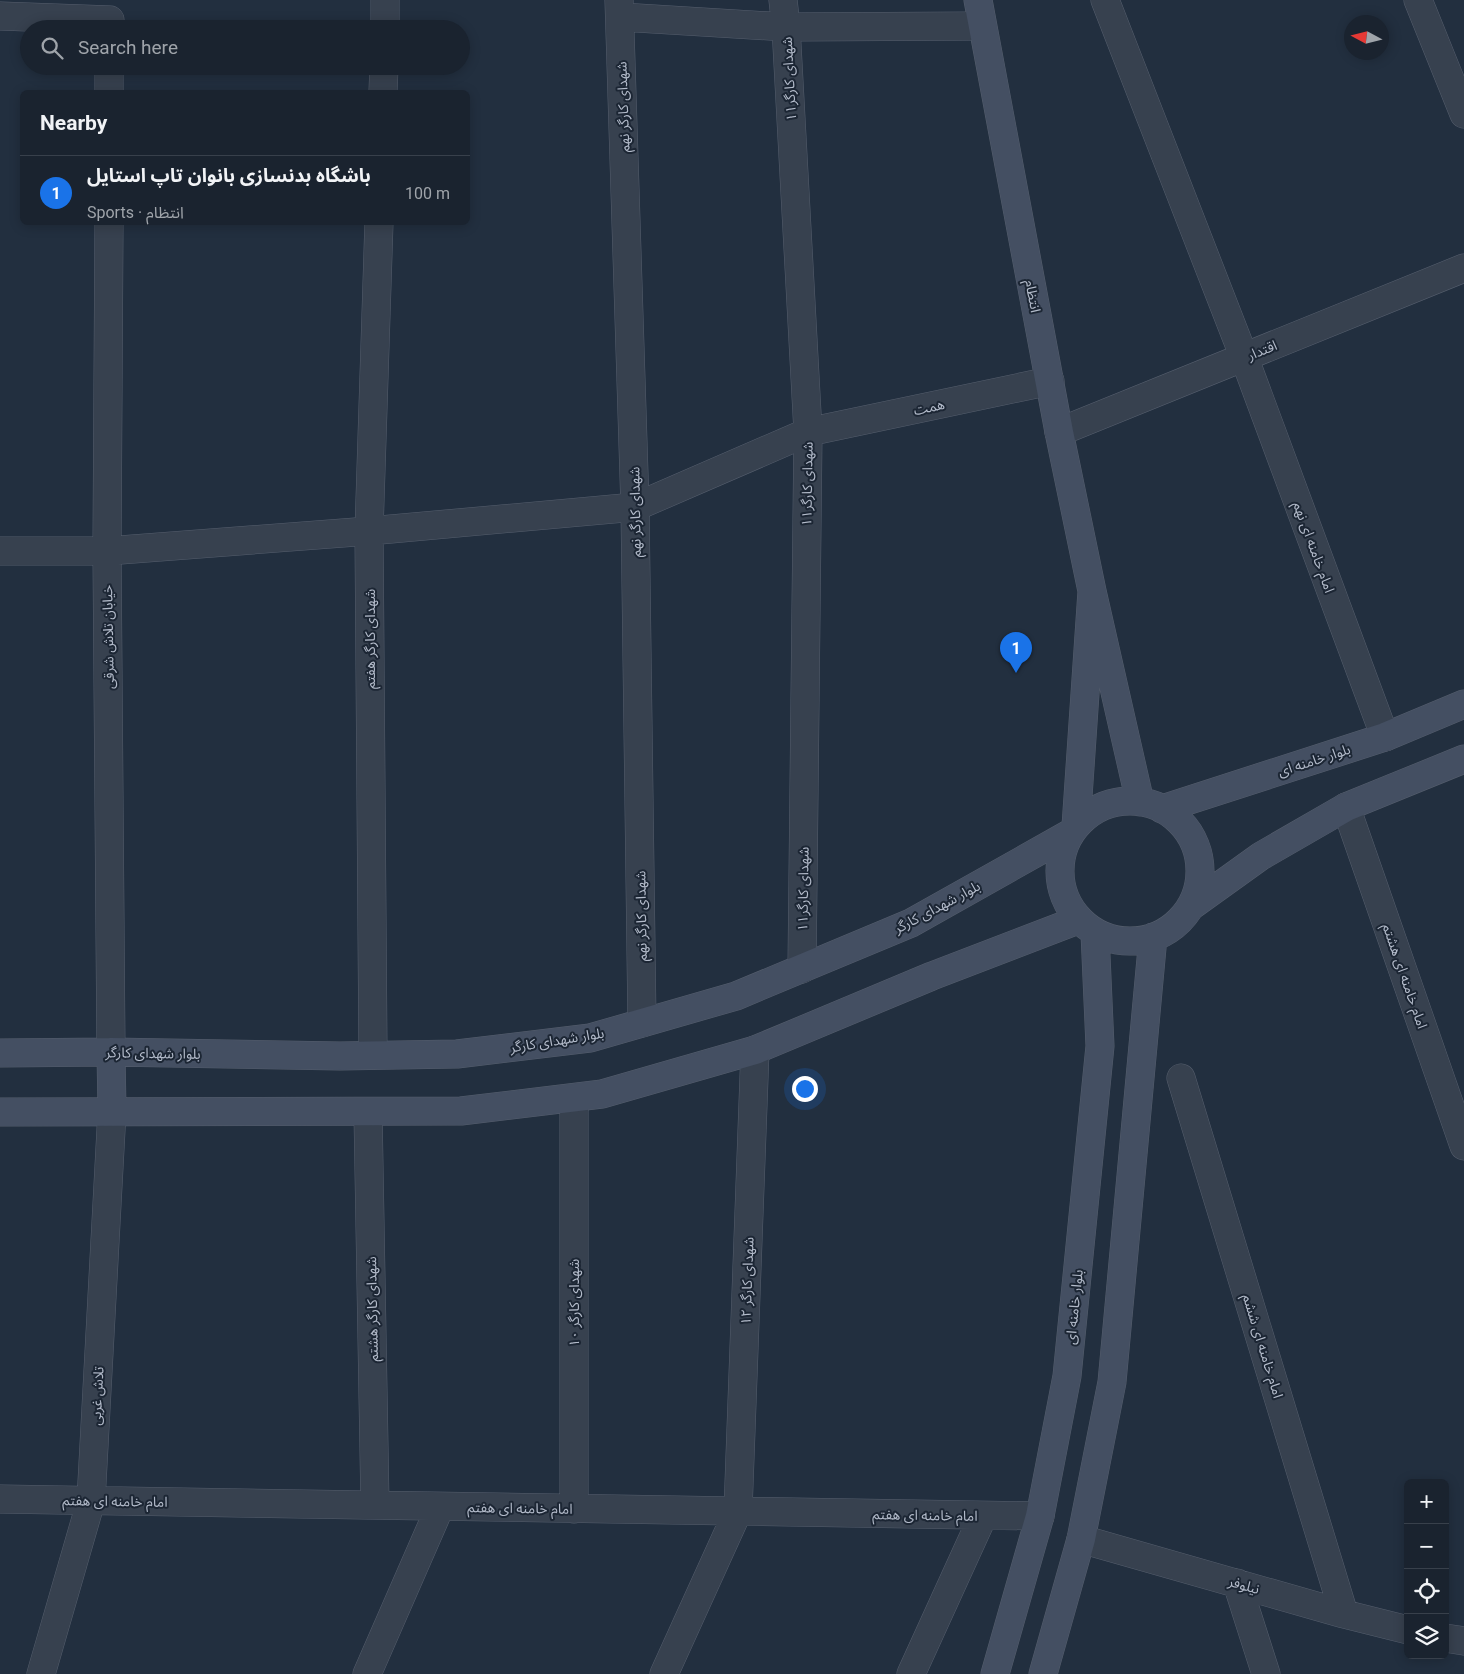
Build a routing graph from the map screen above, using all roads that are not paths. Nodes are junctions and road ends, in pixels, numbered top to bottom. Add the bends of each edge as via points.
1 (385, 0) edge
2 (783, 0) edge
3 (1104, 0) edge
4 (1418, 0) edge
5 (620, 8) edge
6 (980, 13) edge
7 (0, 16) edge
8 (109, 16) edge
9 (385, 20) edge
10 (786, 27) junction
11 (109, 75) edge
12 (384, 75) edge
13 (109, 90) edge
14 (383, 90) edge
15 (1464, 114) edge
16 (108, 225) edge
17 (379, 225) edge
18 (1464, 268) edge
19 (1244, 357) junction
20 (1050, 381) junction
21 (808, 432) junction
22 (1059, 432) junction
23 (635, 508) junction
24 (369, 531) junction
25 (0, 551) edge
26 (107, 551) junction
27 (1092, 591) junction
28 (1464, 704) edge
29 (1385, 737) junction
30 (1464, 759) edge
31 (1151, 805) junction
32 (1346, 807) junction
33 (1074, 829) junction
34 (1190, 907) junction
35 (1086, 926) junction
36 (1153, 938) junction
37 (802, 969) junction
38 (642, 1023) junction
39 (755, 1050) junction
40 (112, 1052) junction
41 (0, 1053) edge
42 (373, 1055) junction
43 (1181, 1078) dead end
44 (574, 1098) junction
45 (112, 1111) junction
46 (0, 1112) edge
47 (368, 1112) junction
48 (1464, 1146) edge
49 (0, 1500) edge
50 (91, 1501) junction
51 (375, 1505) junction
52 (440, 1507) junction
53 (574, 1509) junction
54 (738, 1512) junction
55 (983, 1516) junction
56 (1040, 1516) junction
57 (1082, 1539) junction
58 (1237, 1583) junction
59 (1344, 1614) junction
60 (1404, 1629) edge
61 (1449, 1639) edge
62 (1464, 1642) edge
63 (41, 1674) edge
64 (367, 1674) edge
65 (664, 1674) edge
66 (911, 1674) edge
67 (995, 1674) edge
68 (1043, 1674) edge
69 (1266, 1674) edge

1 - 9 street
2 - 10 street, شهدای کارگر۱۱
3 - 19 street, امام خامنه ای نهم
4 - 15 street
5 - 10 street
5 - 23 street, شهدای کارگر نهم
6 - 10 street
6 - 20 street, انتظام
7 - 8 street
10 - 21 street, شهدای کارگر۱۱
11 - 13 street
12 - 14 street
16 - 26 street, خیابان تلاش شرقی
17 - 24 street, شهدای کارگر هفتم
18 - 19 street, اقتدار
19 - 22 street, اقتدار
19 - 29 street, امام خامنه ای نهم
20 - 21 street, همت
20 - 22 street, انتظام
21 - 23 street, همت
21 - 37 street, شهدای کارگر۱۱
22 - 27 street, انتظام
23 - 24 street, همت
23 - 38 street, شهدای کارگر نهم
24 - 26 street, همت
24 - 42 street, شهدای کارگر هفتم
25 - 26 street, همت
26 - 40 street, خیابان تلاش شرقی
27 - 31 street
27 - 33 street
28 - 29 street, بلوار خامنه ای
29 - 31 street, بلوار خامنه ای
30 - 32 street
31 - 33 street via 1117,802 1094,810
31 - 34 street via 1180,822 1193,841 1199,863 1198,885
32 - 34 street via 1261,856
32 - 48 street, امام خامنه ای هشتم
33 - 35 street via 1063,850 1061,887 1068,905
33 - 37 street, بلوار شهدای کارگر via 911,923
34 - 36 street via 1180,920
35 - 36 street via 1113,940 1133,942
35 - 39 street via 932,976
35 - 56 street, بلوار خامنه ای via 1099,1056 1067,1376
36 - 57 street via 1112,1382
37 - 38 street, بلوار شهدای کارگر via 736,996
38 - 42 street, بلوار شهدای کارگر via 590,1038 457,1054
39 - 44 street via 602,1094
39 - 54 street, شهدای کارگر ۱۲
40 - 41 street, بلوار شهدای کارگر
40 - 42 street, بلوار شهدای کارگر
40 - 45 street
43 - 59 street, امام خامنه ای ششم
44 - 47 street via 461,1112
44 - 53 street, شهدای کارگر ۱۰
45 - 46 street
45 - 47 street
45 - 50 street, تلاش غربی
47 - 51 street, شهدای کارگر هشتم
49 - 50 street, امام خامنه ای هفتم
50 - 51 street, امام خامنه ای هفتم
50 - 63 street, تلاش غربی
51 - 52 street, امام خامنه ای هفتم
52 - 53 street, امام خامنه ای هفتم
52 - 64 street
53 - 54 street, امام خامنه ای هفتم
54 - 55 street, امام خامنه ای هفتم
54 - 65 street
55 - 56 street, امام خامنه ای هفتم
55 - 66 street
56 - 67 street, بلوار خامنه ای
57 - 58 street, نیلوفر
57 - 68 street
58 - 59 street, نیلوفر
58 - 69 street
59 - 60 street, نیلوفر
61 - 62 street

